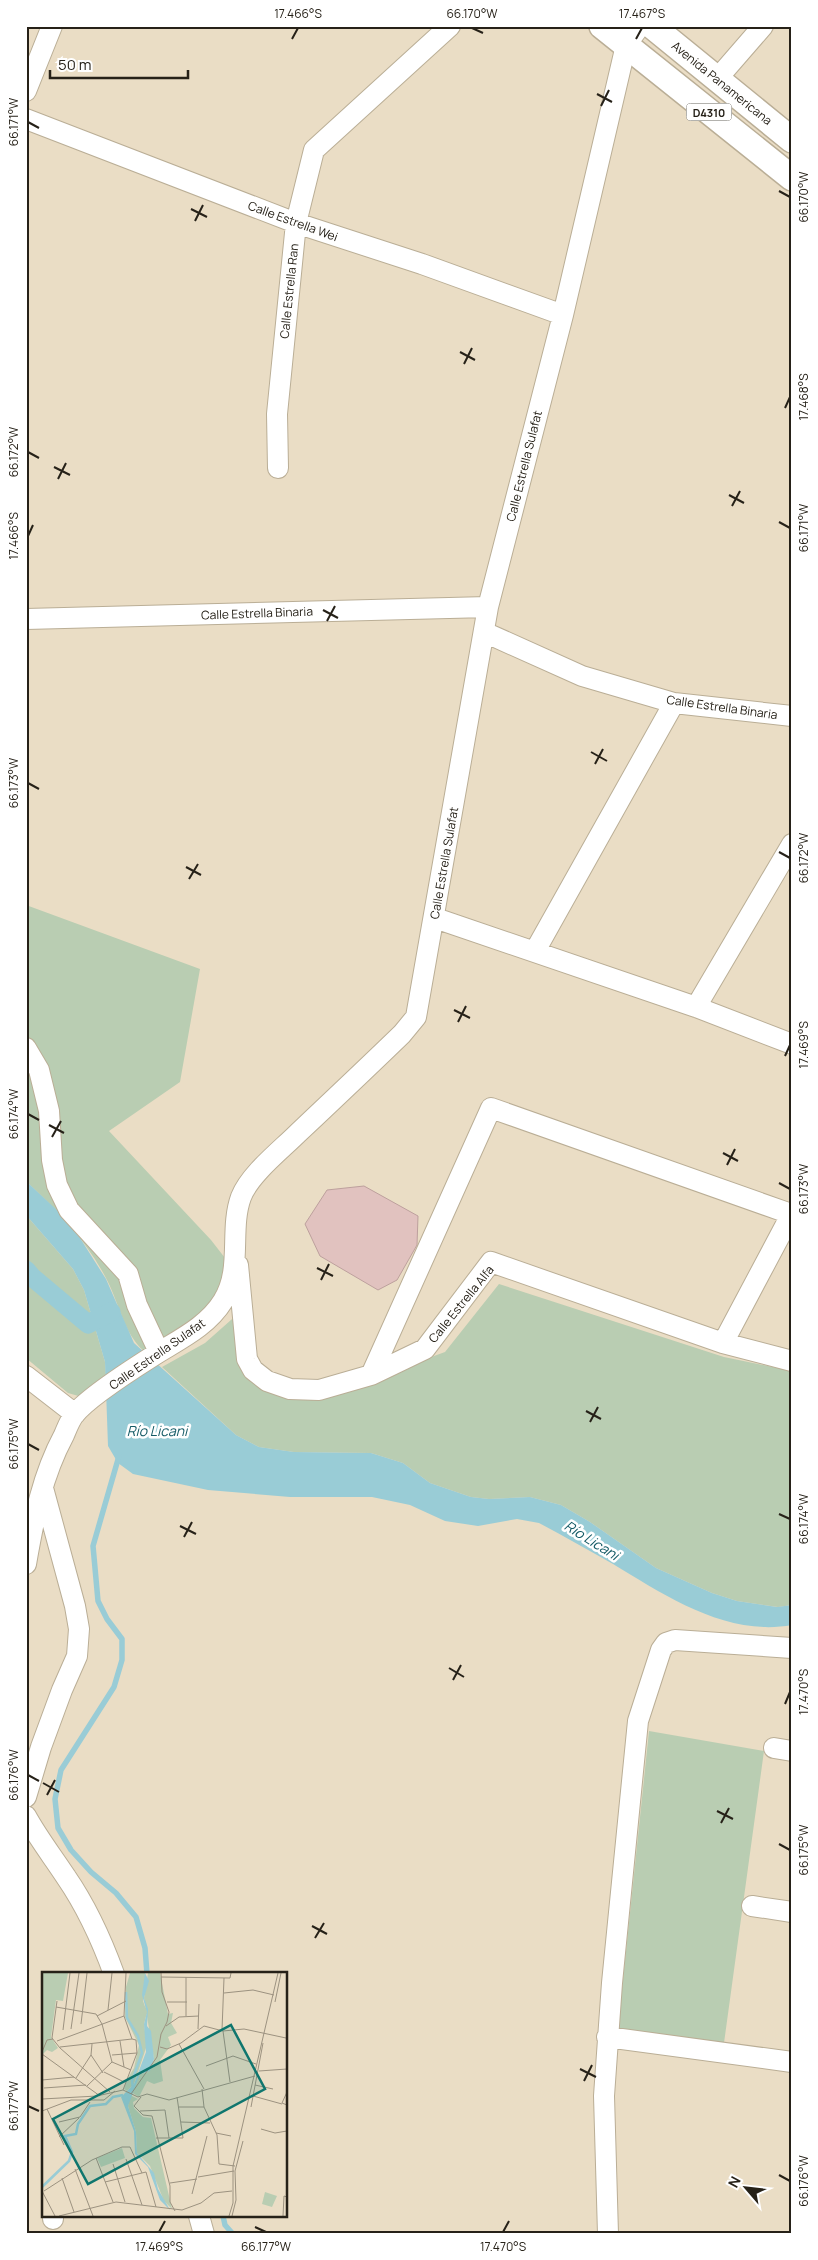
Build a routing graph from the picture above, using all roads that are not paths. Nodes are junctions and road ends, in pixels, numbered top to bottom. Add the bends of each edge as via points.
1 (52, 26) edge
2 (450, 26) edge
3 (602, 26) edge
4 (652, 26) edge
5 (762, 26) edge
6 (633, 36) edge
7 (717, 79) junction
8 (26, 91) edge
9 (26, 119) edge
10 (792, 140) edge
11 (792, 178) edge
12 (296, 223) junction
13 (563, 315) junction
14 (278, 468) dead end
15 (488, 607) junction
16 (26, 620) edge
17 (484, 632) junction
18 (674, 703) junction
19 (792, 716) edge
20 (792, 844) edge
21 (435, 918) junction
22 (535, 951) junction
23 (696, 1007) junction
24 (792, 1044) edge
25 (26, 1048) edge
26 (791, 1213) edge
27 (236, 1248) junction
28 (723, 1342) junction
29 (156, 1354) junction
30 (792, 1361) edge
31 (371, 1375) junction
32 (26, 1376) edge
33 (74, 1414) junction
34 (42, 1485) junction
35 (27, 1557) edge
36 (792, 1648) edge
37 (26, 1797) edge
38 (26, 1816) edge
39 (752, 1906) dead end
40 (792, 1912) edge
41 (113, 1972) edge
42 (608, 2037) junction
43 (792, 2062) edge
44 (200, 2218) edge
45 (204, 2234) edge
46 (608, 2234) edge

1 - 8 street
2 - 12 street, Calle Estrella Ran via 314,150
3 - 6 main road, D4310
4 - 7 main road, Avenida Panamericana / D4310
5 - 7 street
6 - 11 main road, D4310
6 - 13 street, Calle Estrella Sulafat
7 - 10 main road, Avenida Panamericana / D4310
9 - 12 street, Calle Estrella Wei
12 - 13 street, Calle Estrella Wei
12 - 14 street, Calle Estrella Ran via 277,414
13 - 15 street, Calle Estrella Sulafat
15 - 16 street, Calle Estrella Binaria
15 - 17 street, Calle Estrella Sulafat
17 - 18 street, Calle Estrella Binaria via 582,676
17 - 21 street, Calle Estrella Sulafat
18 - 19 street, Calle Estrella Binaria
18 - 22 street
20 - 23 street
21 - 22 street
21 - 27 street, Calle Estrella Sulafat via 416,1017 251,1182 238,1210
22 - 23 street
23 - 24 street
25 - 29 street via 39,1070 49,1111 57,1185 69,1210 128,1274
26 - 28 street
26 - 31 street via 491,1108
27 - 29 street, Calle Estrella Sulafat via 224,1300 203,1324
27 - 31 street, Calle Estrella Alfa via 247,1358 253,1370 267,1381 290,1389 319,1390
28 - 30 street, Calle Estrella Alfa
28 - 31 street, Calle Estrella Alfa via 491,1262 425,1349
29 - 33 street, Calle Estrella Sulafat
32 - 33 street
33 - 34 street, Calle Estrella Sulafat
34 - 35 street, Calle Estrella Sulafat
34 - 37 street via 79,1629 77,1656 44,1739
36 - 42 street via 675,1640 661,1650 638,1722
38 - 41 street via 67,1878 92,1923
39 - 40 street
42 - 43 street
42 - 46 street via 604,2096
44 - 45 street

